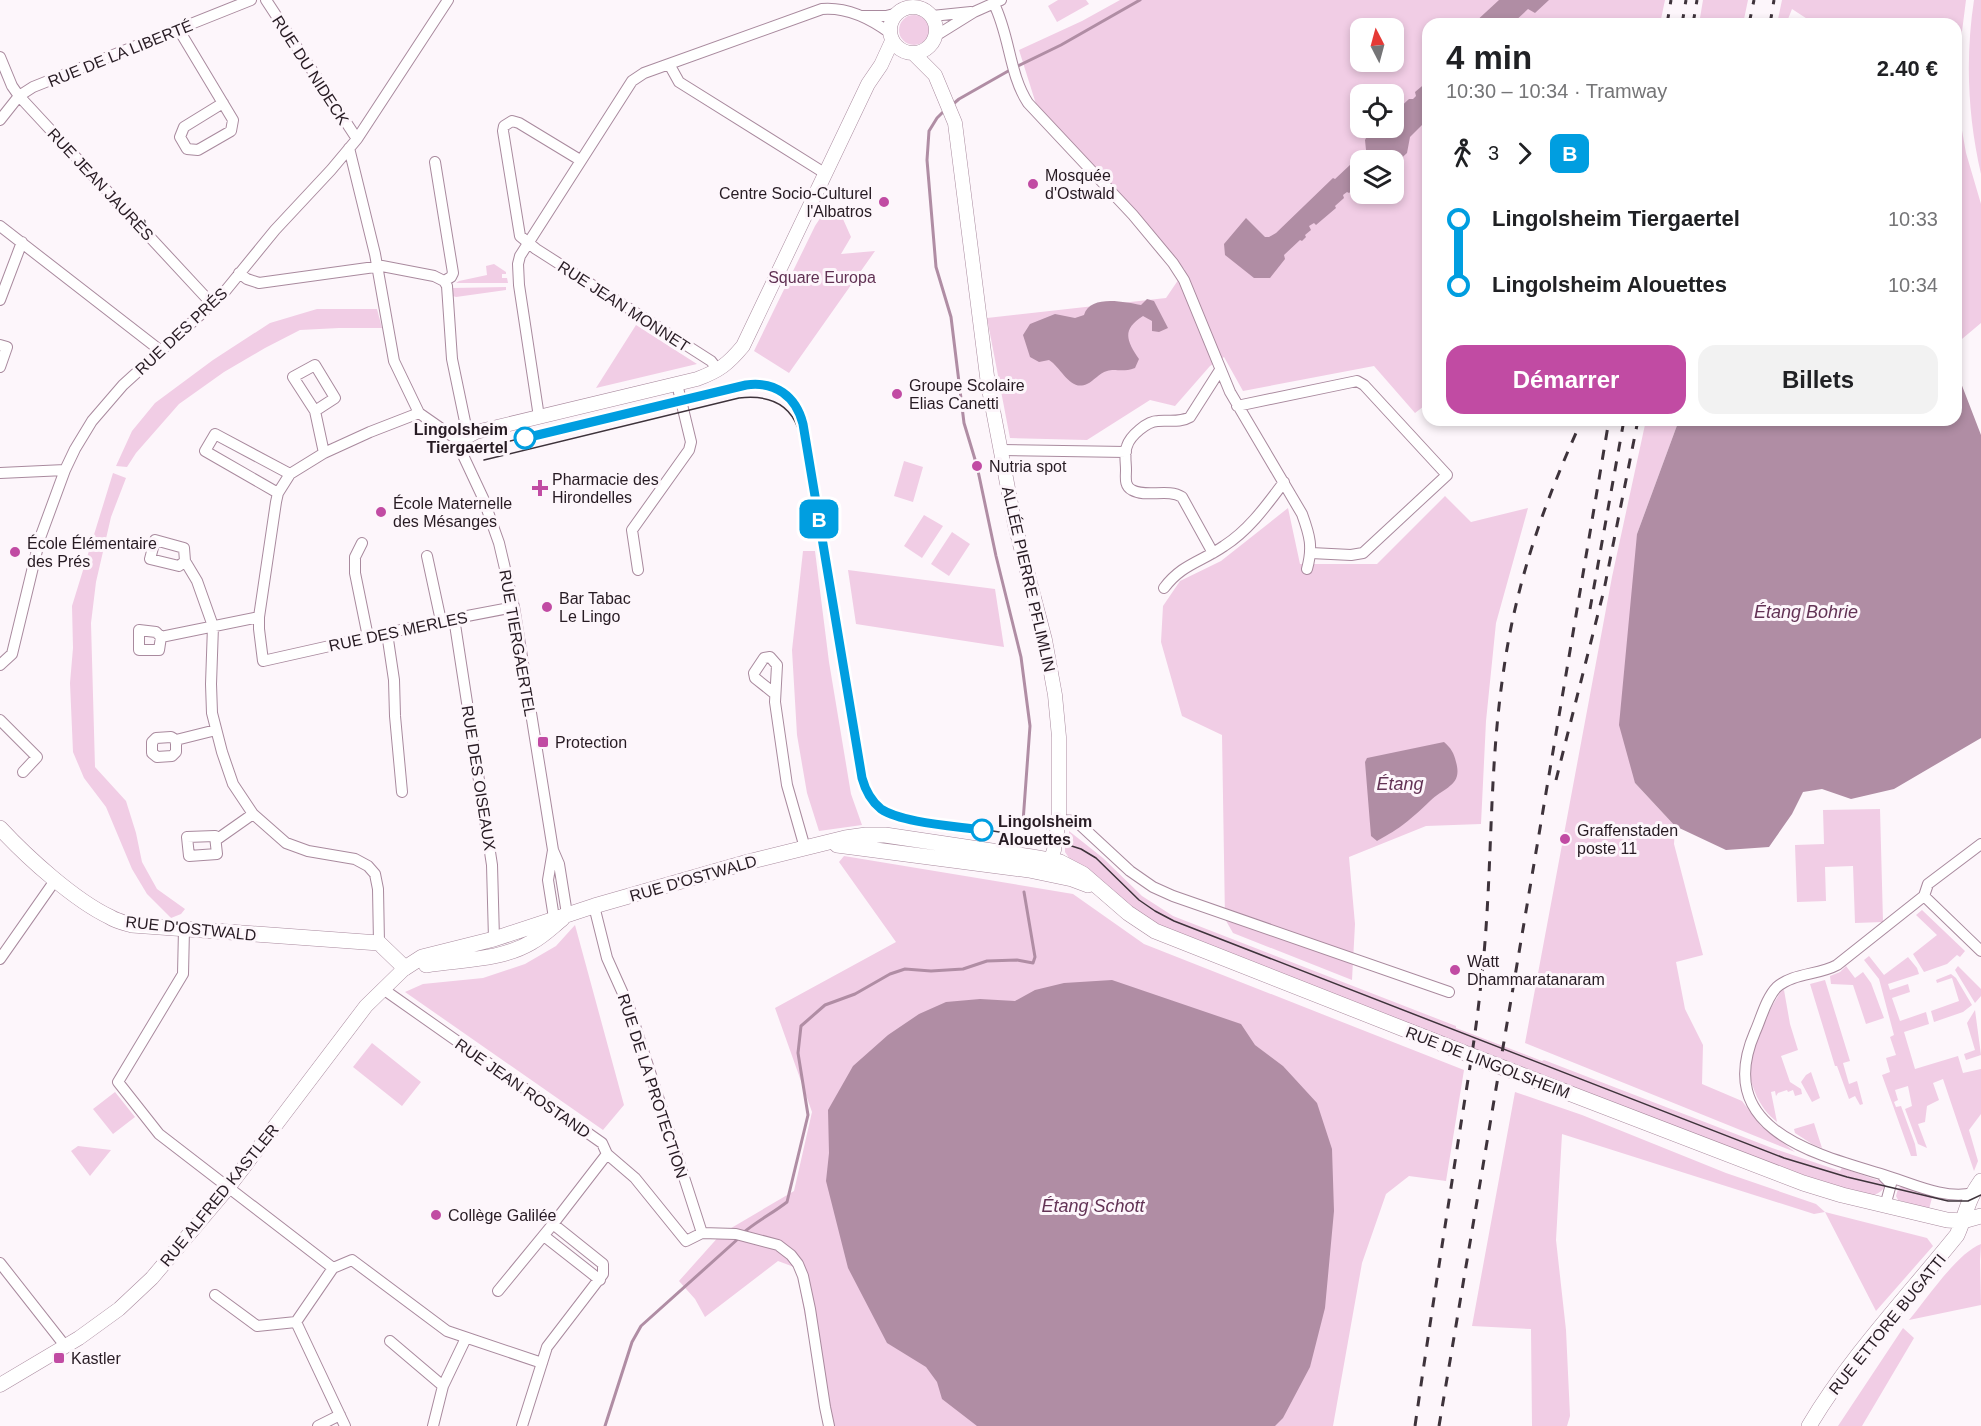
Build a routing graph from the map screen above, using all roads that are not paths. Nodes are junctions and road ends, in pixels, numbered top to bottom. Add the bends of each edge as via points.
1 (251, 0) edge
2 (266, 0) edge
3 (448, 0) edge
4 (997, 2) edge
5 (917, 4) edge
6 (901, 7) edge
7 (974, 12) junction
8 (861, 16) junction
9 (932, 16) junction
10 (179, 30) junction
11 (891, 37) junction
12 (935, 39) junction
13 (910, 53) junction
14 (0, 57) edge
15 (669, 64) junction
16 (881, 65) junction
17 (935, 75) junction
18 (19, 96) junction
19 (223, 103) junction
20 (0, 120) edge
21 (357, 139) junction
22 (349, 148) junction
23 (580, 160) junction
24 (435, 162) dead end
25 (826, 174) junction
26 (0, 226) edge
27 (22, 242) junction
28 (528, 243) junction
29 (377, 267) junction
30 (239, 273) junction
31 (444, 281) junction
32 (0, 300) edge
33 (212, 304) junction
34 (0, 345) edge
35 (160, 351) junction
36 (0, 367) edge
37 (718, 370) junction
38 (1220, 370) junction
39 (677, 384) junction
40 (1237, 406) junction
41 (315, 411) dead end
42 (419, 413) junction
43 (539, 417) junction
44 (465, 440) junction
45 (1001, 450) junction
46 (1126, 452) junction
47 (324, 453) junction
48 (64, 470) junction
49 (0, 473) edge
50 (290, 474) junction
51 (1284, 482) junction
52 (278, 493) junction
53 (363, 547) dead end
54 (1213, 553) junction
55 (1311, 553) junction
56 (427, 556) dead end
57 (185, 561) dead end
58 (1307, 569) dead end
59 (638, 570) dead end
60 (1164, 588) dead end
61 (514, 607) junction
62 (259, 617) junction
63 (454, 618) junction
64 (441, 621) junction
65 (213, 626) junction
66 (387, 633) junction
67 (161, 637) dead end
68 (368, 637) junction
69 (0, 665) edge
70 (776, 694) dead end
71 (0, 720) edge
72 (216, 730) junction
73 (176, 740) dead end
74 (23, 772) dead end
75 (402, 792) dead end
76 (253, 814) junction
77 (1059, 820) junction
78 (0, 828) edge
79 (216, 840) dead end
80 (1981, 844) edge
81 (812, 847) junction
82 (1049, 866) junction
83 (56, 879) junction
84 (1924, 896) junction
85 (594, 906) junction
86 (561, 916) junction
87 (184, 929) junction
88 (494, 939) junction
89 (379, 944) junction
90 (1981, 951) edge
91 (0, 959) edge
92 (405, 968) junction
93 (383, 989) junction
94 (1449, 992) dead end
95 (607, 1154) junction
96 (1880, 1174) junction
97 (1977, 1187) edge
98 (228, 1188) junction
99 (1885, 1206) junction
100 (1981, 1216) edge
101 (1964, 1221) junction
102 (553, 1224) junction
103 (702, 1233) junction
104 (544, 1236) junction
105 (0, 1263) edge
106 (333, 1268) junction
107 (600, 1280) junction
108 (498, 1291) dead end
109 (215, 1295) dead end
110 (296, 1322) junction
111 (466, 1338) junction
112 (390, 1341) dead end
113 (66, 1347) junction
114 (542, 1363) junction
115 (0, 1385) edge
116 (443, 1386) junction
117 (340, 1415) junction
118 (318, 1426) edge
119 (345, 1426) edge
120 (433, 1426) edge
121 (522, 1426) edge
122 (830, 1426) edge
123 (1809, 1426) edge

1 - 10 street, RUE DE LA LIBERTÉ
2 - 21 street, RUE DU NIDECK
3 - 21 street, RUE DES PRÉS
4 - 7 street
4 - 38 street via 1020,90 1179,272
5 - 6 street
5 - 9 street
6 - 8 street via 886,16
6 - 11 street via 893,18
7 - 9 street
7 - 12 street
8 - 11 street
8 - 15 street via 822,9
9 - 12 street via 937,28
10 - 18 street, RUE DE LA LIBERTÉ
10 - 19 street
11 - 13 street via 900,50
11 - 16 street
12 - 13 street via 921,53
12 - 17 street, ALLÉE PIERRE PFLIMLIN
13 - 16 street
13 - 17 street, ALLÉE PIERRE PFLIMLIN
14 - 18 street, RUE JEAN JAURÈS
15 - 23 street via 632,81
15 - 25 street via 680,82
16 - 25 street via 868,84
17 - 45 street, ALLÉE PIERRE PFLIMLIN via 955,123 988,384
18 - 20 street, RUE DE LA LIBERTÉ
18 - 33 street, RUE JEAN JAURÈS
19 - 19 street via 184,127 180,137 187,149 198,150 231,131 233,120
21 - 22 street, RUE DES PRÉS
22 - 29 street
22 - 30 street, RUE DES PRÉS
23 - 28 street
23 - 28 street via 519,123 512,121 504,126 520,236
24 - 31 street, RUE TIERGAERTEL via 453,273
25 - 37 street via 743,346
26 - 27 street
27 - 32 street
27 - 35 street
28 - 37 street, RUE JEAN MONNET via 711,361
28 - 43 street via 518,264 519,285
29 - 30 street via 259,283
29 - 31 street
29 - 42 street via 394,360
30 - 33 street, RUE DES PRÉS
31 - 44 street, RUE TIERGAERTEL
33 - 35 street, RUE DES PRÉS
34 - 36 street via 7,347
35 - 48 street, RUE DES PRÉS via 106,403
37 - 39 street
38 - 40 street
38 - 46 street via 1190,417 1182,421 1149,422 1129,443
39 - 43 street
39 - 59 street via 691,442 632,530
40 - 51 street
40 - 55 street via 1357,381 1447,475 1363,554
41 - 47 street
42 - 44 street
42 - 47 street
43 - 44 street
44 - 61 street, RUE TIERGAERTEL via 461,451 499,543
45 - 46 street
45 - 77 street, ALLÉE PIERRE PFLIMLIN via 1055,695
46 - 54 street via 1128,487 1135,492 1174,493 1182,497
47 - 50 street
48 - 49 street
48 - 69 street, RUE DES PRÉS via 40,538 12,654
50 - 52 street
50 - 52 street via 215,434 205,451
51 - 54 street via 1250,525
51 - 55 street via 1302,514
52 - 62 street
53 - 68 street via 355,557 355,573
54 - 60 street via 1181,569
55 - 58 street
56 - 64 street
57 - 65 street via 197,581
61 - 63 street, RUE DES MERLES
61 - 86 street, RUE TIERGAERTEL via 559,864
62 - 65 street
62 - 68 street, RUE DES MERLES via 263,661
63 - 64 street, RUE DES MERLES
63 - 88 street, RUE DES OISEAUX via 492,864
64 - 66 street, RUE DES MERLES
65 - 67 street
65 - 72 street via 211,684
66 - 68 street, RUE DES MERLES
66 - 75 street
70 - 81 street via 787,785
71 - 74 street via 37,757
72 - 73 street
72 - 76 street via 233,784
76 - 79 street
76 - 89 street via 286,843 355,859 368,866 375,874 378,889
77 - 82 street, ALLÉE PIERRE PFLIMLIN
77 - 94 street via 1076,821 1130,871 1173,896
78 - 83 main road, RUE D'OSTWALD
80 - 84 street via 1928,884
81 - 82 main road, RUE D'OSTWALD via 874,835
81 - 85 main road, RUE D'OSTWALD
82 - 99 main road, RUE DE LINGOLSHEIM, bridge via 1104,892 1141,923 1175,941 1803,1183
83 - 87 main road, RUE D'OSTWALD via 111,918 132,925
83 - 91 street
84 - 90 street
84 - 96 street via 1837,965 1778,987 1745,1063 1751,1100 1767,1123 1818,1154
85 - 86 main road, RUE D'OSTWALD
85 - 103 street, RUE DE LA PROTECTION via 607,958 629,1007
86 - 88 main road, RUE D'OSTWALD
86 - 92 main road, RUE D'OSTWALD via 538,938 514,951
87 - 89 main road, RUE D'OSTWALD
87 - 98 street via 183,974 118,1082 159,1134
88 - 92 main road, RUE D'OSTWALD via 422,957
89 - 92 main road
92 - 93 street, RUE ALFRED KASTLER
93 - 95 street, RUE JEAN ROSTAND via 602,1143
93 - 98 street, RUE ALFRED KASTLER
95 - 102 street
95 - 103 street, RUE JEAN ROSTAND via 634,1178 686,1241
96 - 97 street via 1950,1194 1960,1195
96 - 99 street via 1891,1184
97 - 101 main road, RUE ETTORE BUGATTI via 1968,1201
98 - 106 street
98 - 113 street, RUE ALFRED KASTLER via 144,1285 119,1309
99 - 101 main road, RUE DE LINGOLSHEIM
100 - 101 main road
101 - 123 main road, RUE ETTORE BUGATTI via 1958,1235 1890,1315
102 - 104 street
102 - 107 street via 603,1264
103 - 122 street via 736,1234 771,1243 798,1264
104 - 107 street
104 - 108 street
105 - 113 street
106 - 110 street
106 - 111 street via 352,1260 447,1331
107 - 114 street via 547,1347
109 - 110 street via 257,1326
110 - 117 street
111 - 114 street
111 - 116 street
112 - 116 street
113 - 115 street, RUE ALFRED KASTLER
114 - 121 street
116 - 120 street
117 - 118 street
117 - 119 street

